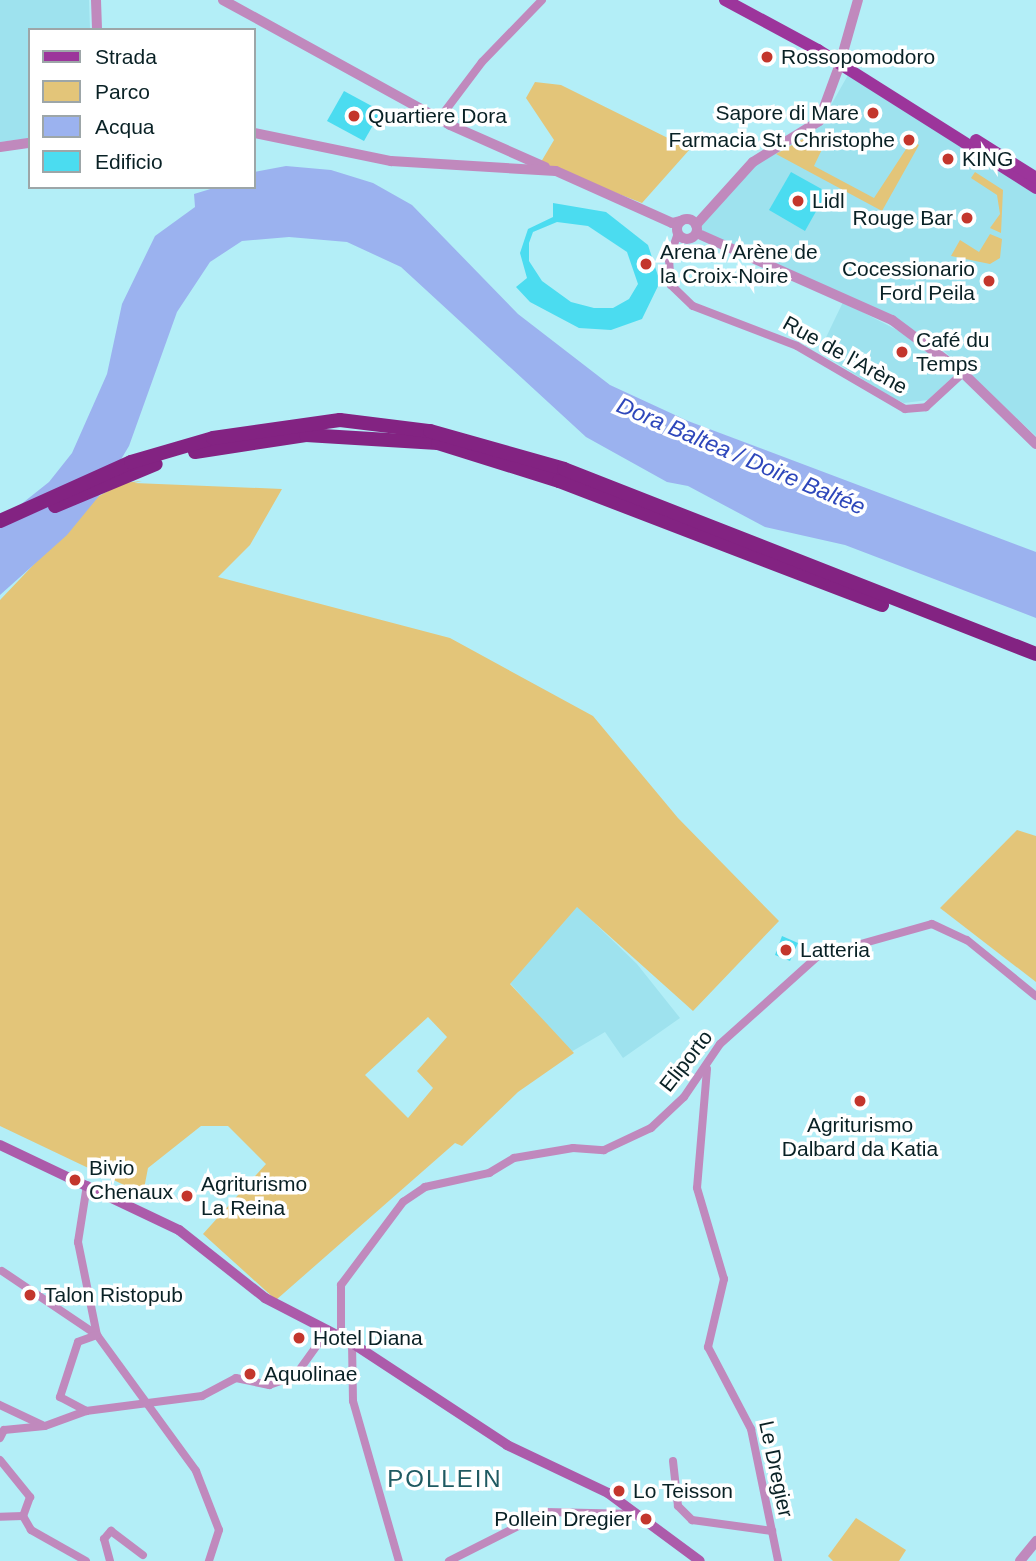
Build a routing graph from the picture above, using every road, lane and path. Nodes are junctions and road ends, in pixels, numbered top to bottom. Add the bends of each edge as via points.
1 (96, 0) edge
2 (223, 0) edge
3 (542, 0) edge
4 (725, 0) edge
5 (742, 0) edge
6 (858, 0) edge
7 (241, 5) edge
8 (97, 28) edge
9 (841, 60) junction
10 (439, 119) junction
11 (256, 133) edge
12 (28, 143) edge
13 (0, 147) edge
14 (556, 171) junction
15 (1036, 178) edge
16 (1036, 188) edge
17 (687, 230) junction
18 (963, 373) junction
19 (1036, 444) edge
20 (0, 522) edge
21 (0, 532) edge
22 (1036, 654) edge
23 (1036, 664) edge
24 (1036, 996) edge
25 (707, 1066) junction
26 (0, 1145) edge
27 (87, 1185) junction
28 (2, 1271) dead end
29 (328, 1330) junction
30 (97, 1335) junction
31 (341, 1336) junction
32 (352, 1343) junction
33 (144, 1402) junction
34 (0, 1405) edge
35 (86, 1411) junction
36 (45, 1426) junction
37 (0, 1438) edge
38 (0, 1460) edge
39 (673, 1461) dead end
40 (640, 1514) junction
41 (23, 1516) junction
42 (0, 1517) edge
43 (772, 1531) junction
44 (1036, 1541) edge
45 (143, 1555) dead end
46 (86, 1561) edge
47 (110, 1561) edge
48 (209, 1561) edge
49 (399, 1561) edge
50 (449, 1561) edge
51 (699, 1561) edge
52 (778, 1561) edge
53 (1020, 1561) edge

1 - 8 street
2 - 7 street
3 - 10 street via 483,61
4 - 9 main road
5 - 9 main road
6 - 9 street
7 - 10 street
9 - 15 main road
9 - 16 main road
9 - 17 street via 819,121 753,162
10 - 14 street
11 - 14 street via 391,161
12 - 13 street
14 - 17 street
17 - 18 street via 887,317
17 - 18 street, Rue de l'Arène via 668,274 678,298 797,346 897,405 926,407
18 - 19 street
20 - 22 highway via 175,447 252,430 340,420 442,434 564,469
21 - 23 highway via 162,461 245,440 306,435 438,443 559,481
24 - 25 street, Eliporto via 967,940 932,924 818,956 720,1044
25 - 31 street, Eliporto via 651,1128 629,1139 604,1150 573,1148 514,1158 489,1172 425,1187 402,1202 341,1285
25 - 43 street, Le Dregier via 696,1188 723,1279 708,1347 745,1410 761,1459
26 - 27 main road
27 - 29 main road via 179,1230 265,1298
27 - 30 street via 78,1242
28 - 30 street
29 - 31 main road
29 - 33 street via 295,1376 269,1385 236,1378 202,1396
30 - 33 street
30 - 35 street via 78,1342 61,1397
31 - 32 main road
32 - 40 main road via 508,1445 586,1480
32 - 49 street via 353,1401
33 - 35 street
33 - 48 street via 197,1471 219,1530
34 - 36 street
35 - 36 street
36 - 37 street via 4,1430
38 - 41 street via 30,1497
39 - 43 street via 678,1506 692,1520
40 - 50 street via 546,1512
40 - 51 main road
41 - 42 street
41 - 46 street via 31,1530
43 - 52 street, Le Dregier
44 - 53 street
45 - 47 street via 111,1531 104,1539

